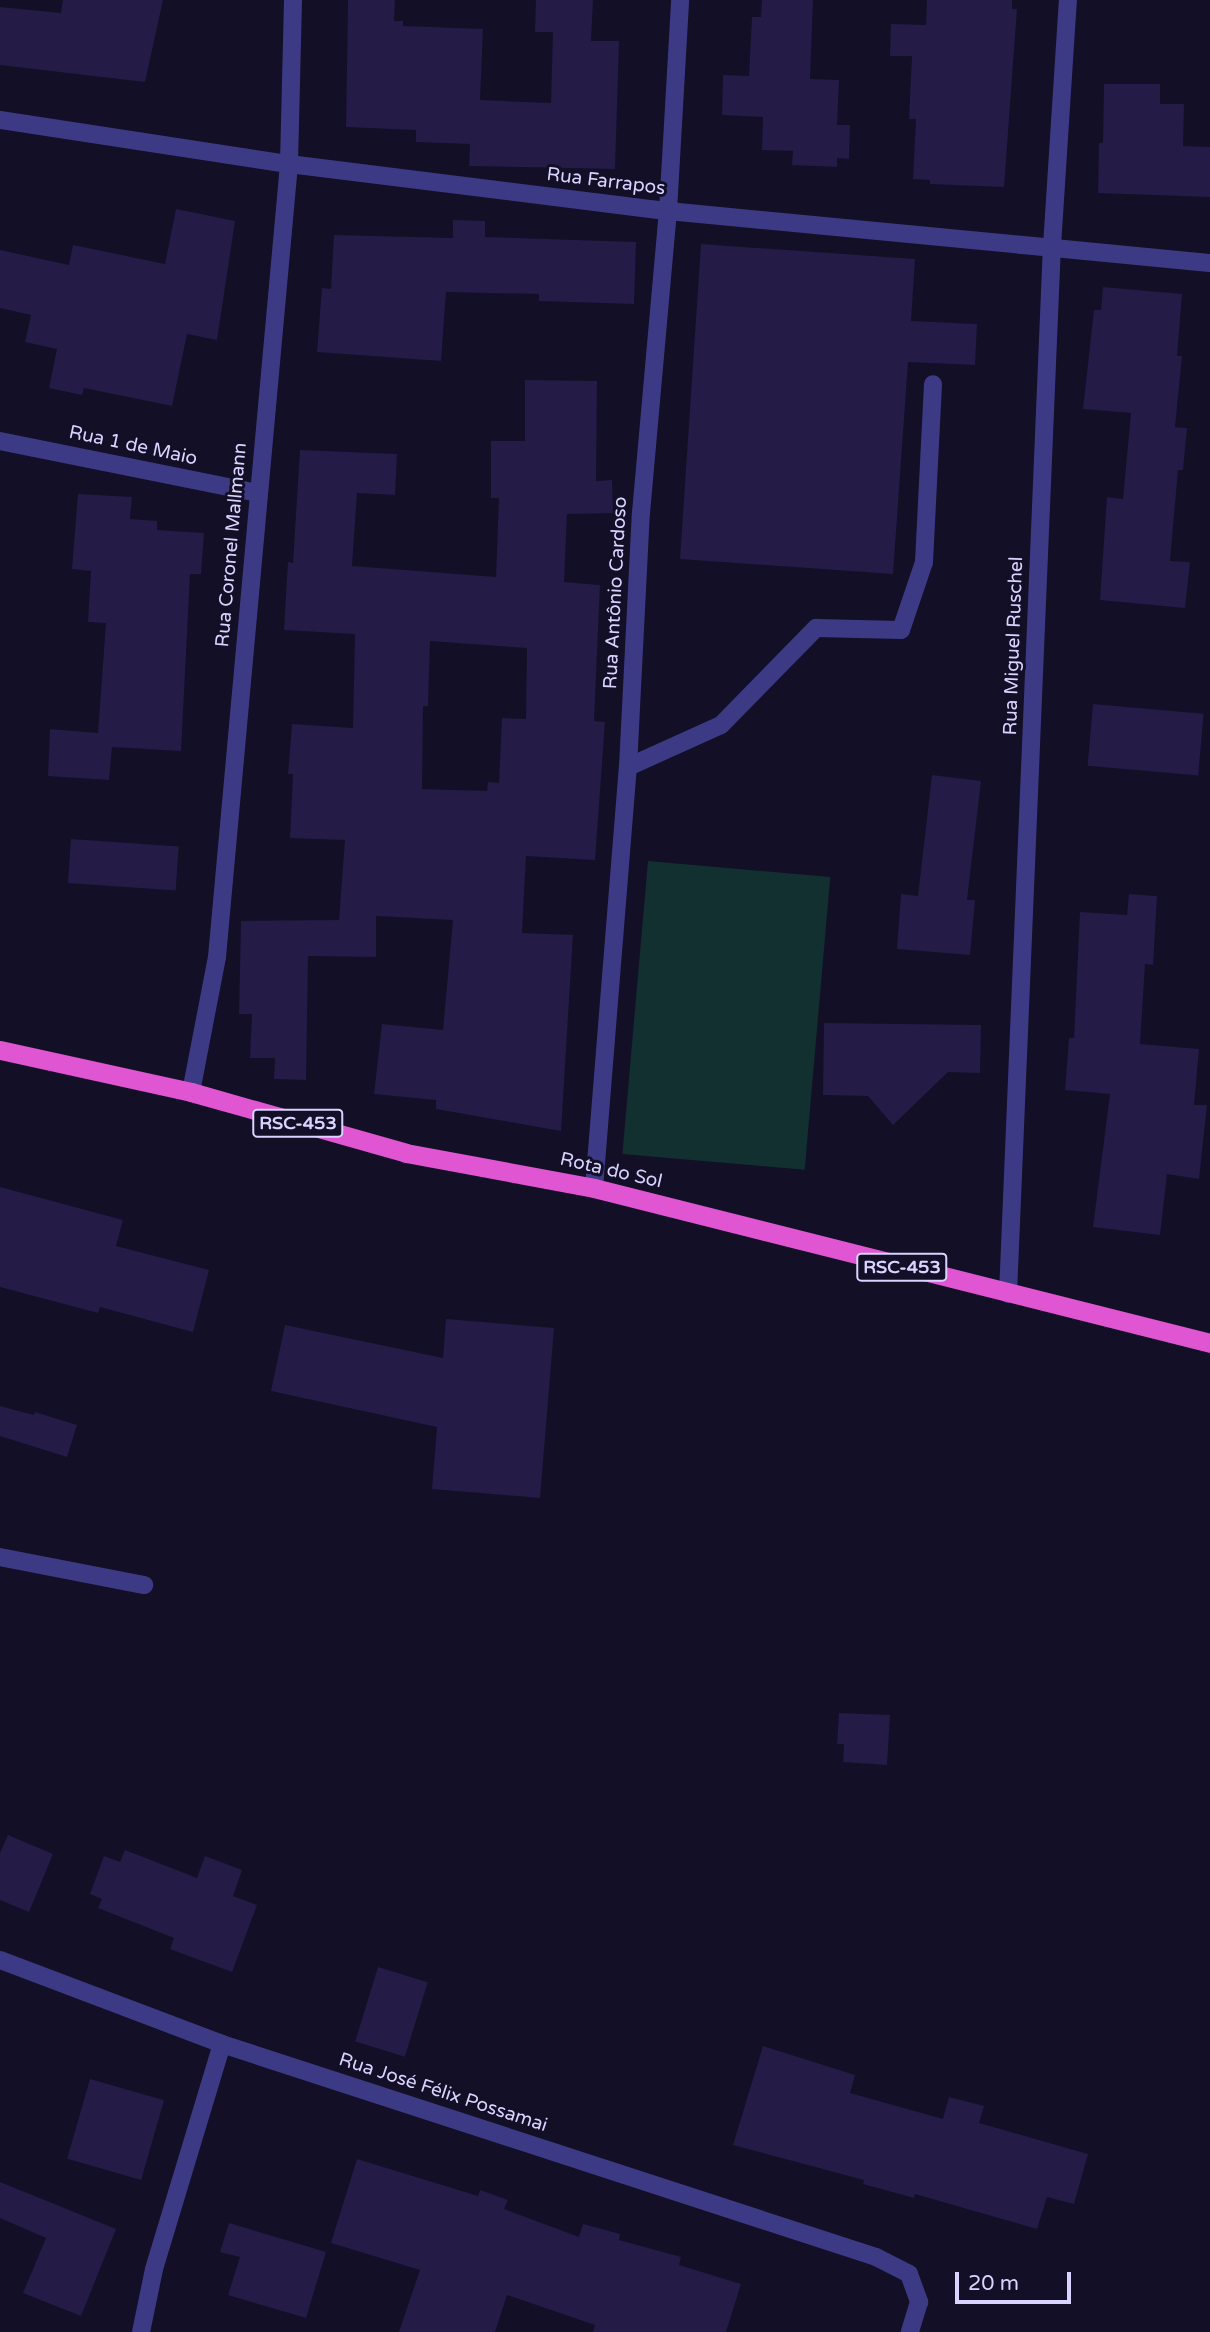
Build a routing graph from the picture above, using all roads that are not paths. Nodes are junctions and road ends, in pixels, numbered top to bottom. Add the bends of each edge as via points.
1 (293, 0) edge
2 (681, 0) edge
3 (1068, 0) edge
4 (0, 120) edge
5 (289, 164) junction
6 (668, 211) junction
7 (1052, 246) junction
8 (1210, 263) edge
9 (933, 384) dead end
10 (0, 440) edge
11 (258, 493) junction
12 (628, 767) junction
13 (0, 1050) edge
14 (191, 1092) junction
15 (594, 1188) junction
16 (1008, 1294) junction
17 (1210, 1343) edge
18 (0, 1557) edge
19 (144, 1585) dead end
20 (0, 1960) edge
21 (222, 2044) junction
22 (141, 2332) edge
23 (910, 2332) edge

1 - 5 street, Rua Coronel Mallmann
2 - 6 street, Rua Antônio Cardoso
3 - 7 street, Rua Miguel Ruschel
4 - 5 street, Rua Farrapos
5 - 6 street, Rua Farrapos
5 - 11 street, Rua Coronel Mallmann
6 - 7 street, Rua Farrapos
6 - 12 street, Rua Antônio Cardoso via 641,513
7 - 8 street, Rua Farrapos
7 - 16 street, Rua Miguel Ruschel
9 - 12 street via 924,562 901,629 816,628 721,725
10 - 11 street, Rua 1 de Maio
11 - 14 street, Rua Coronel Mallmann via 217,957
12 - 15 street, Rua Antônio Cardoso
13 - 14 highway, Rota do Sol / RSC-453
14 - 15 highway, Rota do Sol / RSC-453 via 406,1153
15 - 16 highway, Rota do Sol / RSC-453
16 - 17 highway, Rota do Sol / RSC-453
18 - 19 street
20 - 21 street, Rua José Félix Possamai
21 - 22 street via 154,2269
21 - 23 street, Rua José Félix Possamai via 876,2257 909,2274 919,2302

